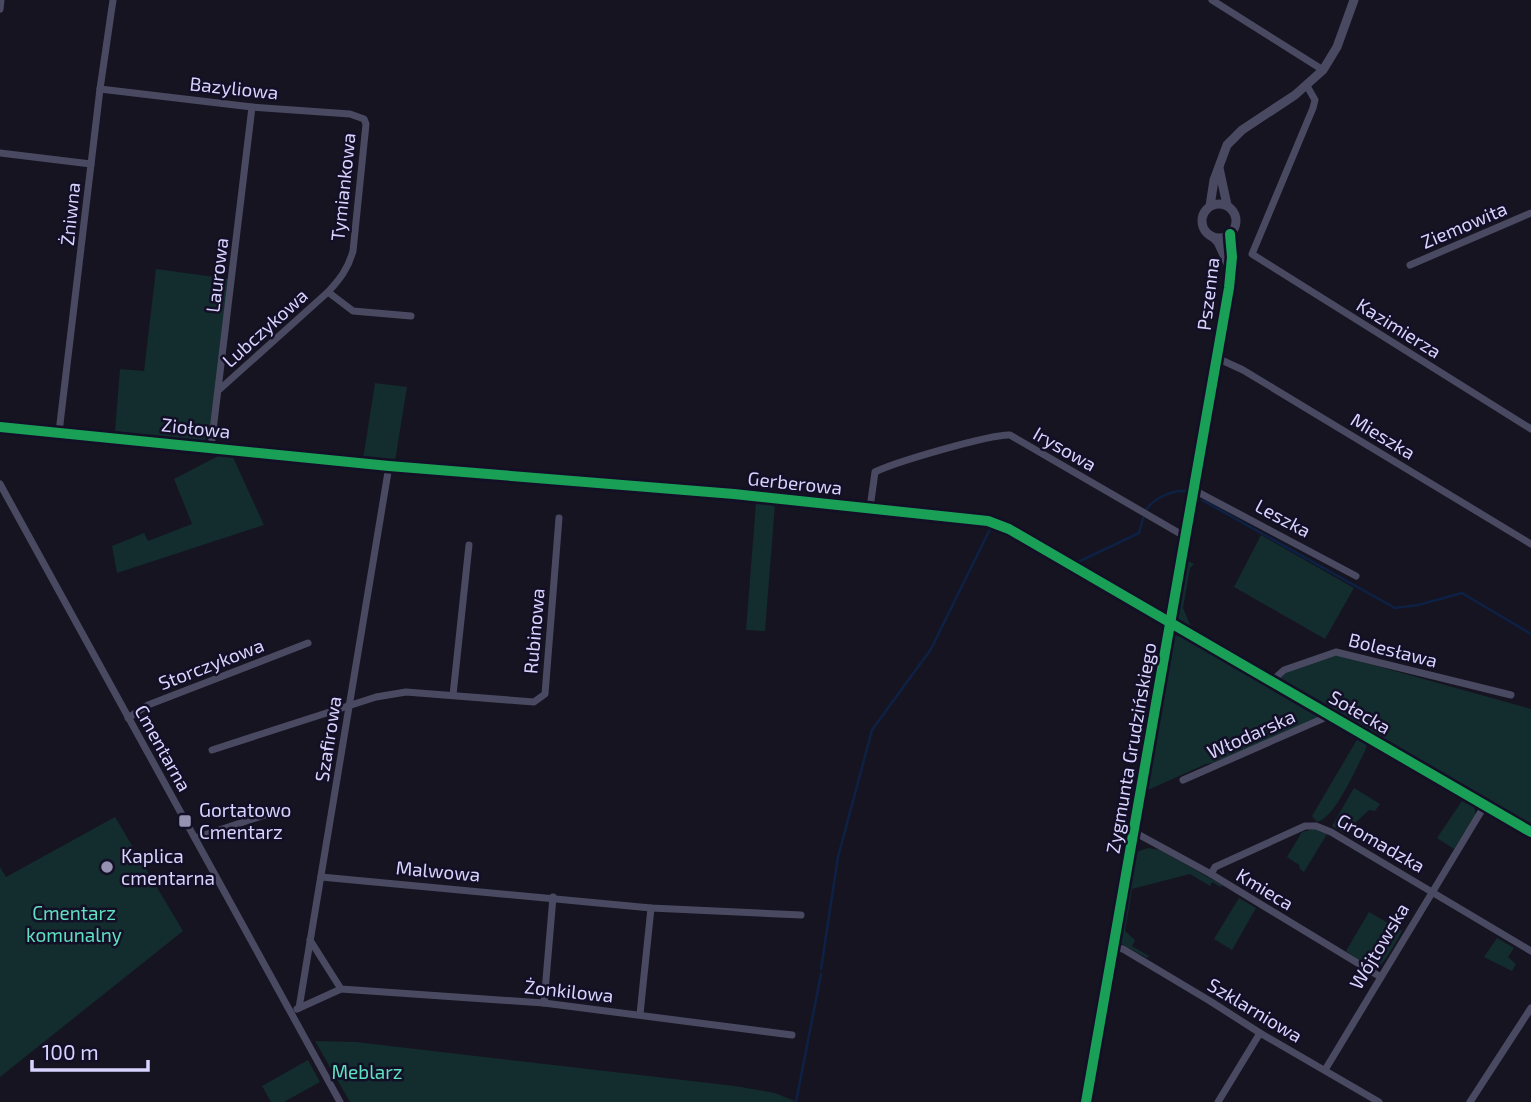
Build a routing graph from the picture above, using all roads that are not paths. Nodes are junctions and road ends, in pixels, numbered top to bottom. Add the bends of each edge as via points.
1 (1, 0) edge
2 (113, 0) edge
3 (1212, 0) edge
4 (1354, 0) edge
5 (0, 9) edge
6 (1323, 70) junction
7 (1307, 86) junction
8 (100, 89) junction
9 (252, 107) junction
10 (364, 119) joint
11 (0, 153) edge
12 (91, 164) junction
13 (1218, 167) junction
14 (1227, 205) junction
15 (1210, 206) junction
16 (1531, 213) edge
17 (1230, 234) junction
18 (1213, 237) junction
19 (1410, 265) dead end
20 (1231, 270) junction
21 (328, 292) junction
22 (411, 316) dead end
23 (1217, 358) junction
24 (219, 390) junction
25 (0, 427) edge
26 (1531, 429) edge
27 (59, 432) junction
28 (211, 447) junction
29 (389, 466) junction
30 (0, 484) edge
31 (1194, 490) junction
32 (870, 508) junction
33 (559, 518) dead end
34 (1186, 534) junction
35 (1531, 544) edge
36 (469, 545) dead end
37 (1356, 576) dead end
38 (1171, 623) junction
39 (308, 643) dead end
40 (1272, 681) junction
41 (453, 695) junction
42 (1511, 695) dead end
43 (349, 707) junction
44 (1331, 715) junction
45 (128, 718) junction
46 (212, 750) dead end
47 (1183, 780) dead end
48 (1485, 805) junction
49 (277, 811) dead end
50 (1134, 832) junction
51 (1531, 832) edge
52 (194, 838) junction
53 (1210, 874) junction
54 (321, 877) junction
55 (1432, 891) junction
56 (553, 897) junction
57 (651, 908) junction
58 (801, 915) dead end
59 (310, 940) junction
60 (1113, 947) junction
61 (1531, 951) edge
62 (1379, 976) junction
63 (341, 989) junction
64 (544, 1003) junction
65 (299, 1008) junction
66 (1531, 1008) edge
67 (291, 1013) junction
68 (639, 1014) junction
69 (1260, 1033) junction
70 (792, 1035) dead end
71 (1325, 1070) junction
72 (340, 1102) edge
73 (1086, 1102) edge
74 (1218, 1102) edge
75 (1379, 1102) edge
76 (1471, 1102) edge

1 - 5 street
2 - 8 street, Żniwna
3 - 6 street
4 - 6 street, Pszenna
6 - 7 street, Pszenna
7 - 13 street, Pszenna via 1233,138
7 - 26 street, Kazimierza via 1314,108 1252,254
8 - 9 street, Bazyliowa
8 - 12 street, Żniwna
9 - 10 street, Bazyliowa
9 - 24 street, Laurowa
10 - 21 street, Tymiankowa via 353,251 341,278
11 - 12 street
12 - 27 street, Żniwna
13 - 14 street, Pszenna
13 - 15 street, Pszenna
14 - 15 street
14 - 17 street, Pszenna via 1237,219
15 - 18 street, Pszenna via 1202,222
16 - 19 street, Ziemowita
17 - 18 street, Pszenna
17 - 20 street, Pszenna
18 - 20 street, Pszenna
20 - 23 street, Pszenna
21 - 22 street, Lubczykowa via 353,311
21 - 24 street, Lubczykowa
23 - 31 street, Zygmunta Grudzińskiego
23 - 35 street, Mieszka
24 - 28 street, Laurowa
25 - 27 street, Ziołowa
27 - 28 street, Ziołowa
28 - 29 street, Ziołowa
29 - 32 street, Gerberowa
29 - 43 street, Szafirowa
30 - 45 street, Cmentarna
31 - 34 street, Zygmunta Grudzińskiego
31 - 37 street, Leszka
32 - 34 street, Irysowa via 876,471 1010,435
32 - 38 street, Gerberowa via 998,524
33 - 41 street, Rubinowa via 545,694 534,702
34 - 38 street, Zygmunta Grudzińskiego
36 - 41 street
38 - 40 street, Sołecka
38 - 50 street, Zygmunta Grudzińskiego
39 - 45 street, Storczykowa via 148,705
40 - 42 street, Bolesława via 1284,670 1336,652
40 - 44 street, Sołecka
41 - 43 street, Rubinowa via 406,692
43 - 46 street, Rubinowa
43 - 54 street, Szafirowa
44 - 47 street, Włodarska
44 - 48 street, Sołecka
45 - 52 street, Cmentarna
48 - 51 street, Sołecka
48 - 55 street, Wójtowska
49 - 52 street
50 - 53 street, Kmieca
50 - 60 street, Zygmunta Grudzińskiego
52 - 67 street, Cmentarna
53 - 55 street, Gromadzka via 1215,867 1311,825
53 - 62 street, Kmieca
54 - 56 street, Malwowa
54 - 59 street, Szafirowa
55 - 61 street, Gromadzka
55 - 62 street, Wójtowska
56 - 57 street, Malwowa
56 - 64 street
57 - 58 street, Malwowa
57 - 68 street
59 - 63 street
59 - 65 street, Szafirowa
60 - 69 street, Szklarniowa
60 - 73 street, Zygmunta Grudzińskiego
62 - 71 street, Wójtowska
63 - 64 street, Żonkilowa
63 - 65 street, Żonkilowa
64 - 68 street, Żonkilowa
65 - 67 street
66 - 76 street
67 - 72 street, Cmentarna
68 - 70 street, Żonkilowa
69 - 71 street, Szklarniowa
69 - 74 street
71 - 75 street, Szklarniowa

